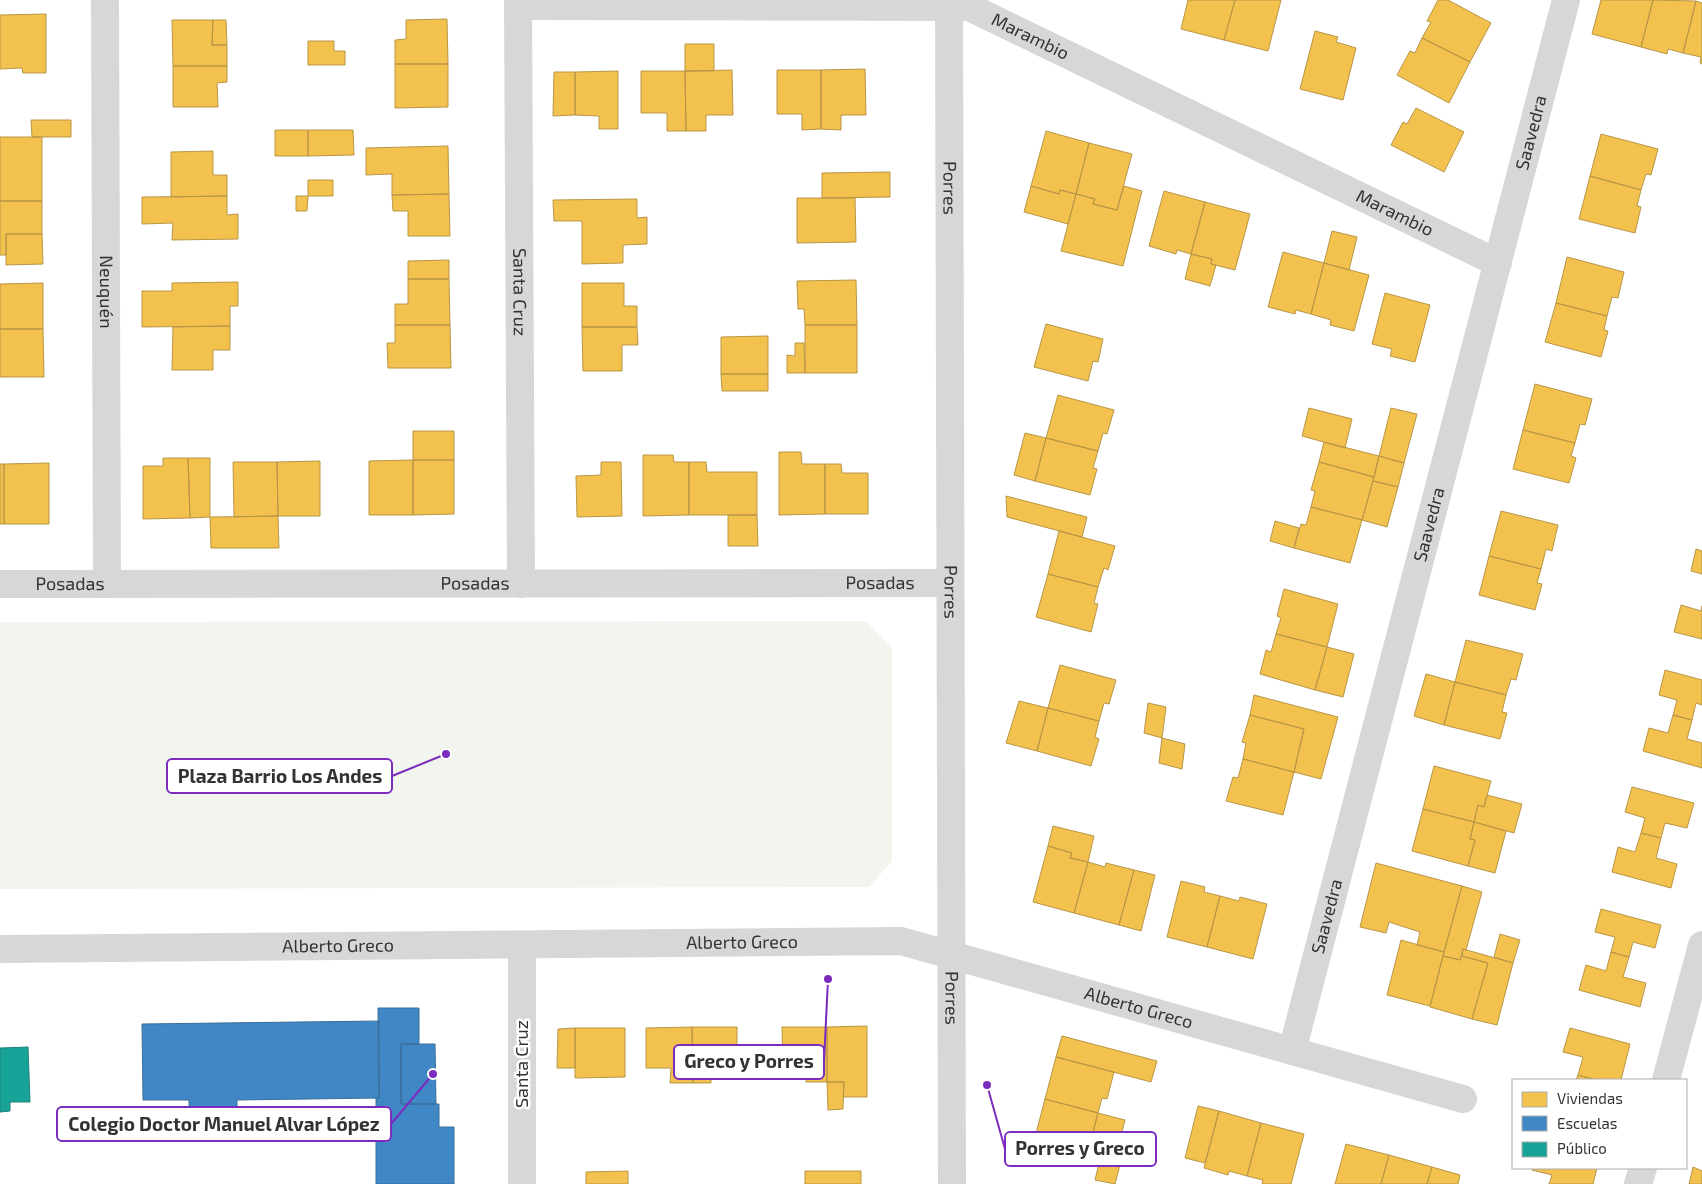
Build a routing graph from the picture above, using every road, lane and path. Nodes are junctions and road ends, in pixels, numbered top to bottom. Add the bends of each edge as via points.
1 (106, 0) edge
2 (1566, 0) edge
3 (518, 3) edge
4 (949, 3) edge
5 (1498, 263) junction
6 (950, 583) junction
7 (0, 584) edge
8 (107, 584) junction
9 (522, 584) junction
10 (1702, 944) edge
11 (522, 945) junction
12 (0, 949) edge
13 (951, 955) junction
14 (1292, 1051) junction
15 (1666, 1079) edge
16 (1464, 1099) dead end
17 (1642, 1169) edge
18 (522, 1184) edge
19 (952, 1184) edge
20 (1638, 1184) edge

1 - 8 street, Neuquén
2 - 5 street, Saavedra
3 - 4 street, Marambio
3 - 9 street, Santa Cruz
4 - 5 street, Marambio via 969,7
4 - 6 street, Porres
5 - 14 street, Saavedra
6 - 9 street, Posadas
6 - 13 street, Porres
7 - 8 street, Posadas
8 - 9 street, Posadas
10 - 15 street
11 - 12 street, Alberto Greco
11 - 13 street, Alberto Greco via 901,941
11 - 18 street, Santa Cruz
13 - 14 street, Alberto Greco
13 - 19 street, Porres
14 - 16 street, Alberto Greco
17 - 20 street

